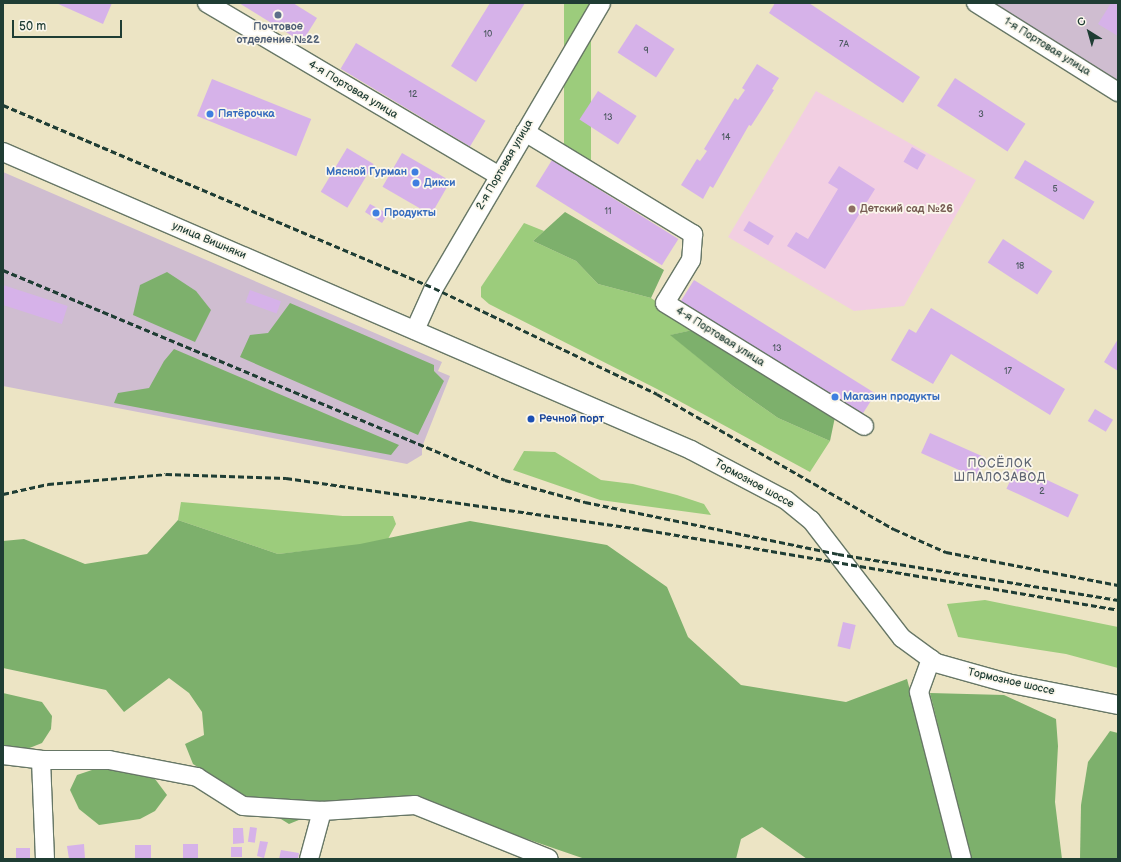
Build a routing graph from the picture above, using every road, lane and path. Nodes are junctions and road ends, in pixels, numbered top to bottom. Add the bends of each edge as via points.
1 (207, 3) edge
2 (601, 3) edge
3 (976, 3) edge
4 (1118, 92) edge
5 (524, 132) junction
6 (3, 152) edge
7 (499, 176) junction
8 (415, 330) junction
9 (864, 426) dead end
10 (931, 659) junction
11 (1118, 705) edge
12 (3, 755) edge
13 (42, 760) junction
14 (322, 811) junction
15 (45, 859) edge
16 (310, 859) edge
17 (549, 859) edge
18 (962, 859) edge

1 - 7 street, 4-я Портовая улица
2 - 5 street, 2-я Портовая улица
3 - 4 street, 1-я Портовая улица
5 - 7 street, 2-я Портовая улица
5 - 9 street, 4-я Портовая улица via 693,234 692,260 665,303
6 - 8 street, улица Вишняки
7 - 8 street, 2-я Портовая улица via 434,288
8 - 10 street, Тормозное шоссе via 691,450 786,500 811,520 902,638
10 - 11 street, Тормозное шоссе via 1007,683
10 - 18 street via 919,692
12 - 13 street
13 - 14 street via 109,760 197,777 243,806
13 - 15 street
14 - 16 street
14 - 17 street via 415,805

